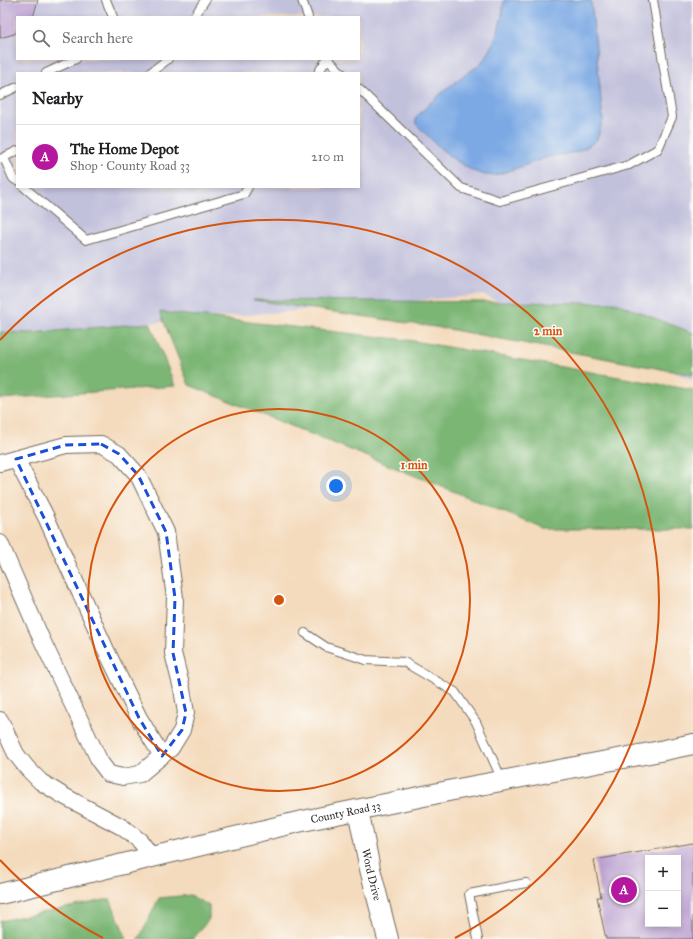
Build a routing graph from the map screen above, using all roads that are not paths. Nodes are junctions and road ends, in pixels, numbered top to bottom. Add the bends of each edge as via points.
1 (106, 0) edge
2 (204, 0) edge
3 (302, 0) edge
4 (653, 0) edge
5 (113, 16) edge
6 (195, 16) edge
7 (308, 16) edge
8 (74, 60) edge
9 (167, 60) edge
10 (326, 60) edge
11 (328, 60) edge
12 (48, 72) edge
13 (151, 72) edge
14 (319, 72) edge
15 (341, 72) edge
16 (16, 87) edge
17 (360, 90) edge
18 (0, 95) edge
19 (16, 152) edge
20 (2, 159) edge
21 (16, 180) edge
22 (25, 188) edge
23 (247, 188) edge
24 (16, 459) junction
25 (0, 463) edge
26 (0, 543) edge
27 (305, 633) dead end
28 (0, 720) edge
29 (693, 744) edge
30 (162, 756) junction
31 (502, 781) junction
32 (358, 810) junction
33 (152, 856) junction
34 (526, 883) dead end
35 (0, 894) edge
36 (388, 939) edge
37 (478, 939) edge

1 - 5 lane
2 - 6 lane
3 - 7 lane
4 - 17 lane via 672,117 658,149 628,165 500,202 461,188
8 - 12 lane
9 - 13 lane
10 - 14 lane
11 - 15 lane
16 - 18 lane
19 - 20 lane
20 - 21 lane
22 - 23 lane via 86,240 244,194
24 - 25 street
24 - 30 street via 46,517 106,650
24 - 30 street via 66,445 100,444 119,454 138,475 166,532 175,598 173,654 186,713 182,730 171,748
26 - 30 street via 100,762 109,774 123,777 140,774
27 - 31 lane via 326,647 366,660 404,662 455,692 476,722
28 - 33 street via 16,754 41,782 122,827 140,841
29 - 31 street, County Road 33
31 - 32 street, County Road 33
32 - 33 street, County Road 33
32 - 36 street, Word Drive
33 - 35 street, County Road 33
34 - 37 lane via 469,894

